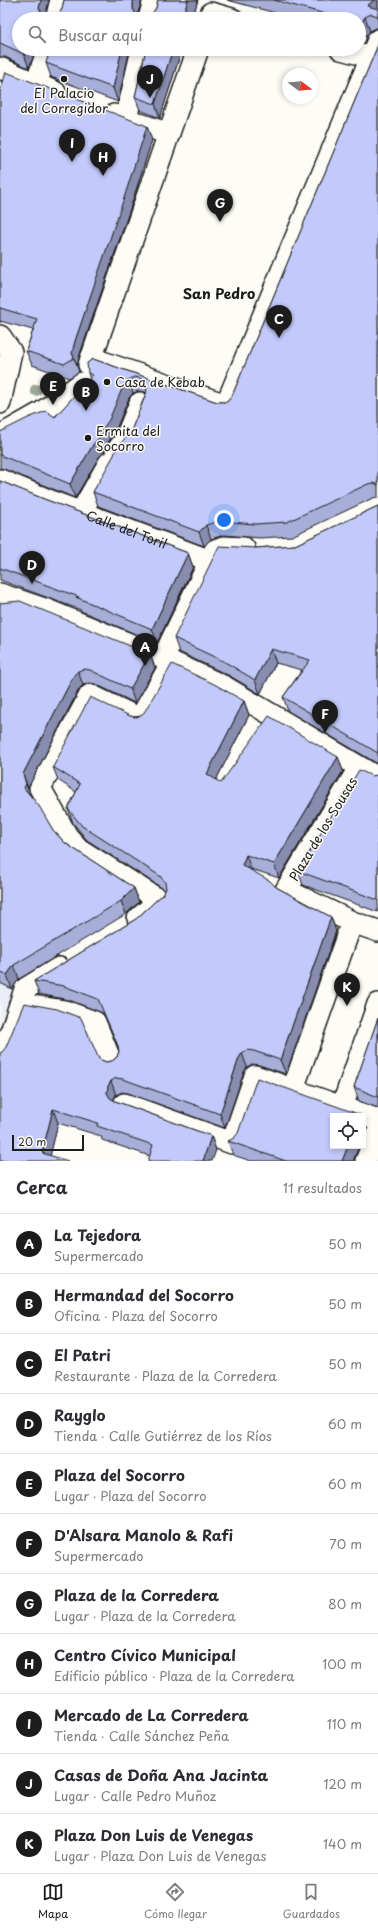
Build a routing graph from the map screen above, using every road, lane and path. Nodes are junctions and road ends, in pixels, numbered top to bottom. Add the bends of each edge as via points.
1 (61, 0) edge
2 (154, 0) edge
3 (58, 12) edge
4 (151, 12) edge
5 (374, 49) edge
6 (46, 56) edge
7 (140, 56) edge
8 (196, 56) edge
9 (0, 68) edge
10 (36, 84) junction
11 (70, 98) edge
12 (98, 108) edge
13 (126, 119) junction
14 (169, 134) junction
15 (0, 336) edge
16 (87, 368) junction
17 (145, 389) junction
18 (0, 404) edge
19 (0, 436) edge
20 (0, 480) edge
21 (80, 512) junction
22 (260, 550) edge
23 (211, 561) junction
24 (1, 599) edge
25 (168, 660) junction
26 (373, 773) edge
27 (352, 922) junction
28 (378, 931) edge
29 (119, 932) edge
30 (79, 956) edge
31 (19, 1003) junction
32 (378, 1004) edge
33 (0, 1056) edge
34 (112, 1064) edge
35 (290, 1088) junction
36 (124, 1104) edge
37 (347, 1109) junction
38 (378, 1130) edge
39 (366, 1161) edge

1 - 3 street
2 - 4 street
5 - 17 street via 226,405
6 - 10 street
7 - 13 street
8 - 14 street
9 - 10 street
10 - 11 street
12 - 13 street
13 - 14 street
14 - 16 street
15 - 18 street via 11,352
16 - 17 street
16 - 19 street via 42,412
17 - 21 street, Calle del Toril via 125,440
20 - 21 street, Calle del Toril
21 - 23 street, Calle del Toril
22 - 23 street via 223,547 216,550
23 - 25 street
24 - 25 street via 47,610
25 - 26 street via 225,687
25 - 29 street via 140,719 90,695 40,788 67,836 79,849 159,900 133,924
26 - 27 street, Plaza de los Sousas via 286,890
27 - 28 street
27 - 35 street
30 - 31 street via 25,989
31 - 33 street via 12,1029
31 - 34 street via 65,1011 95,1022
32 - 37 street
35 - 36 street via 255,1076 232,1143
35 - 37 street
37 - 38 street
38 - 39 street

